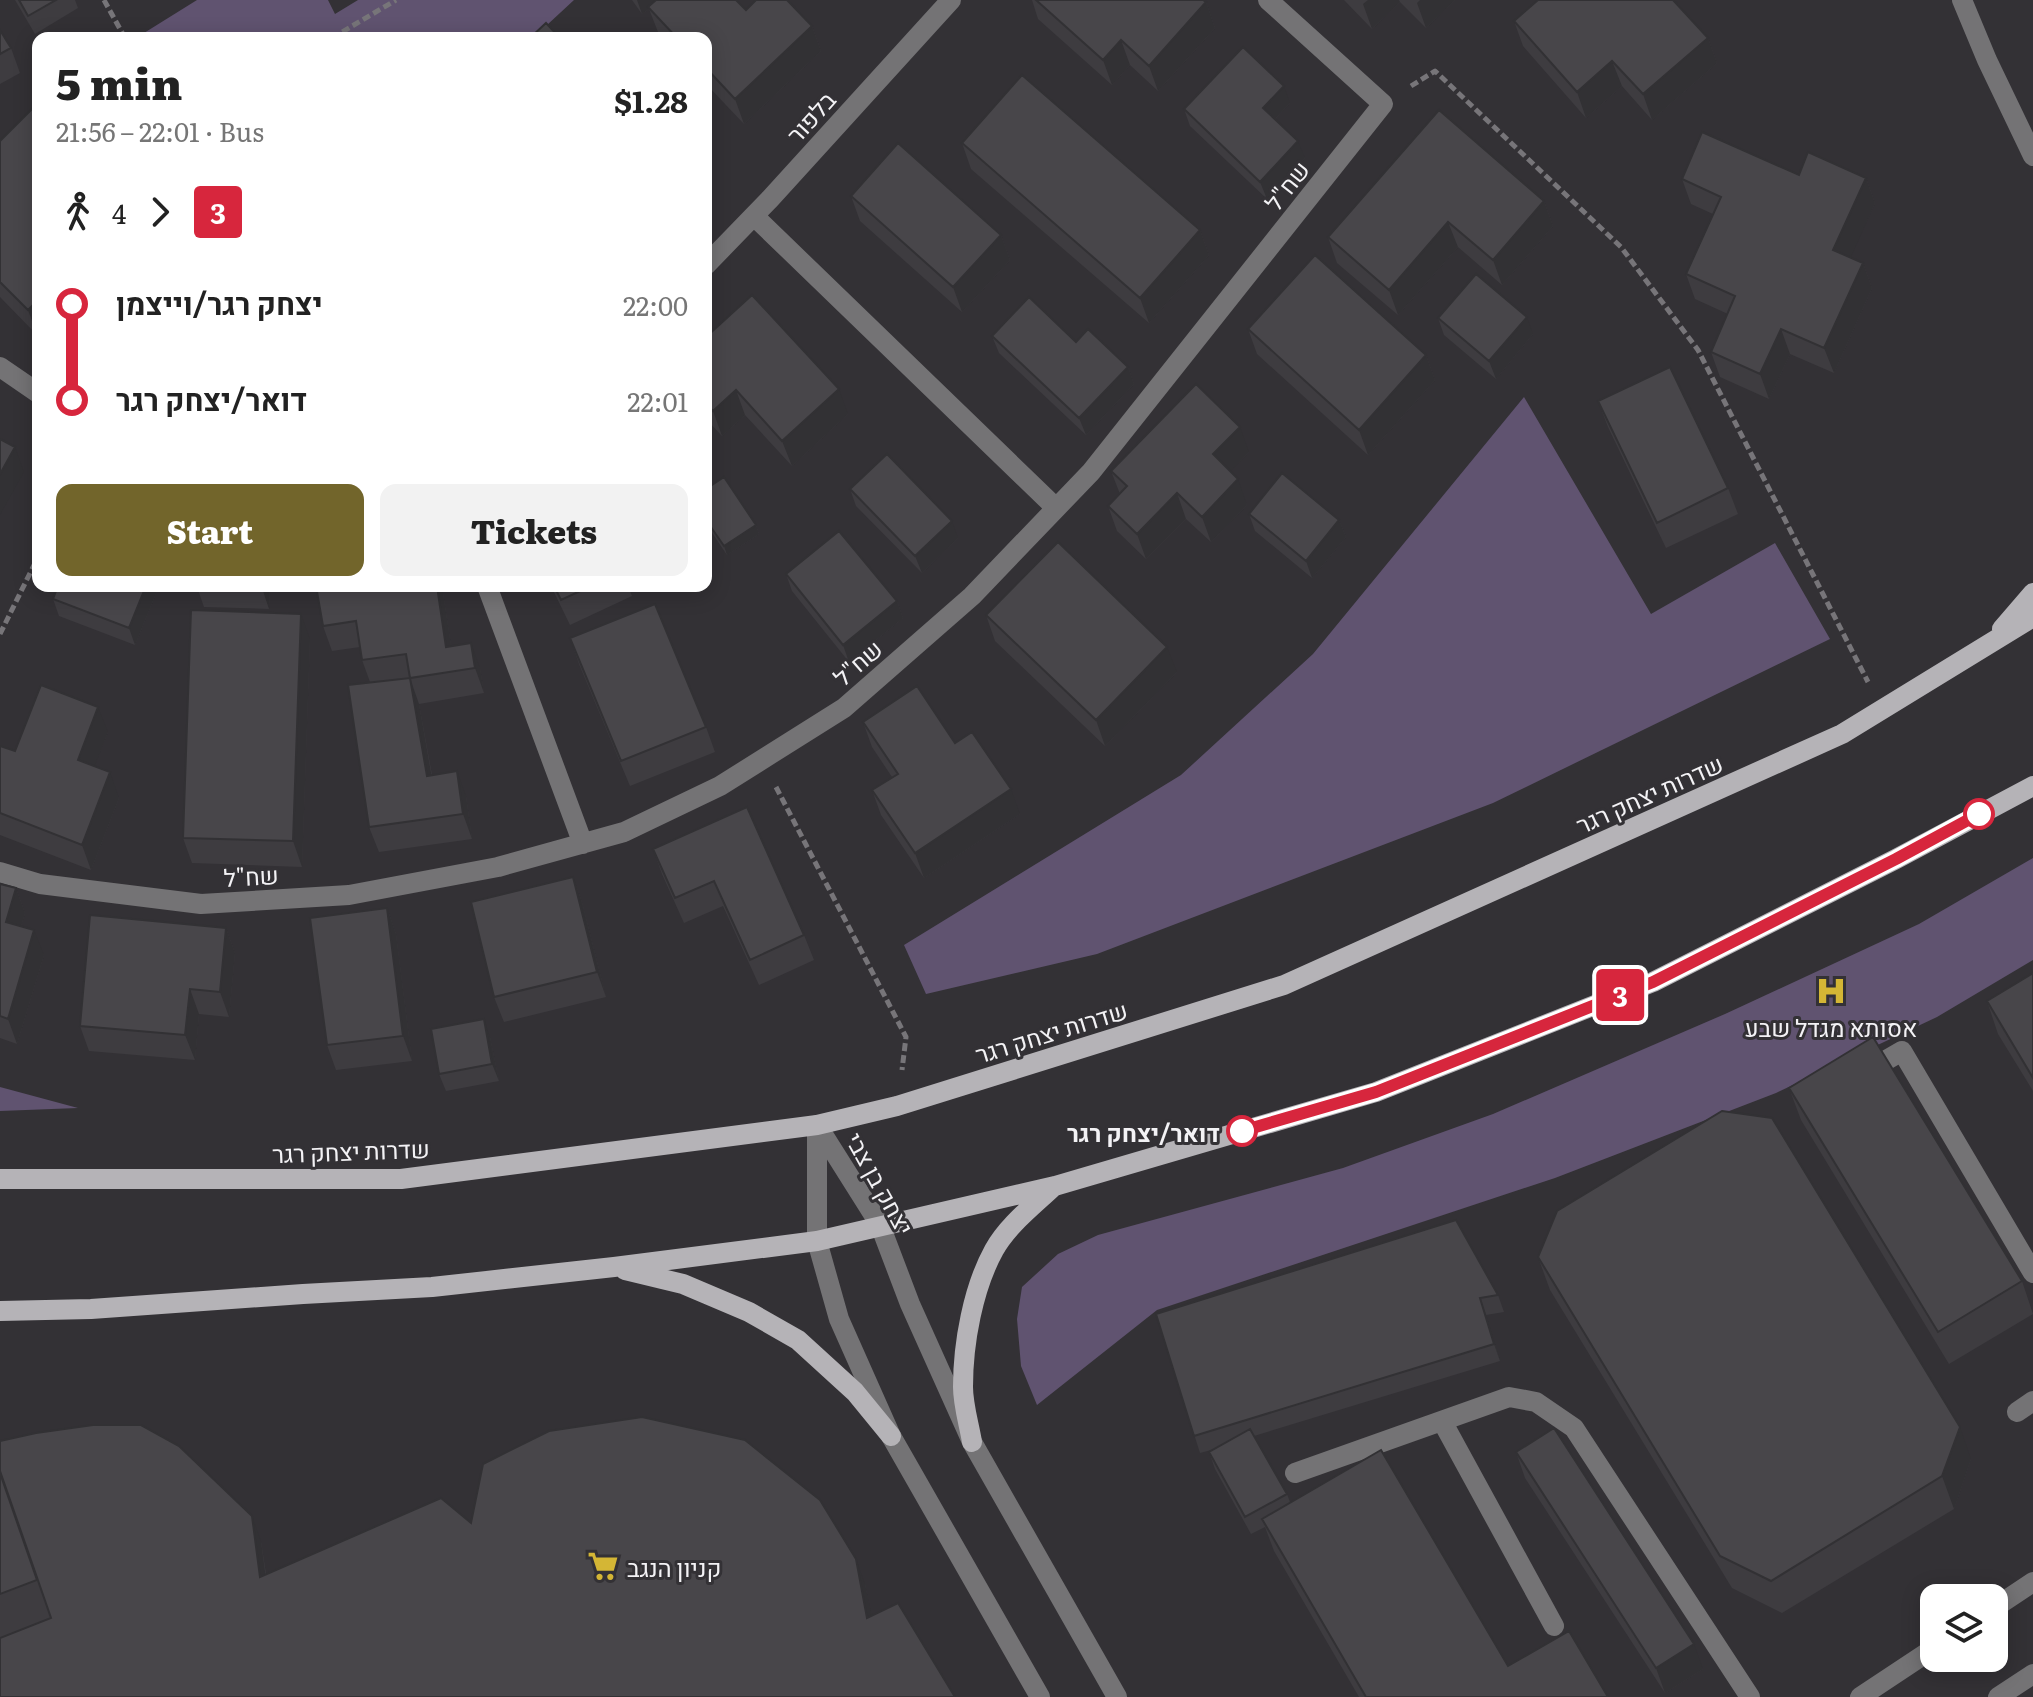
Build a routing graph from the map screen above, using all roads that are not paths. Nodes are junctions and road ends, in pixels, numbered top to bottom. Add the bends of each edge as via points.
1 (951, 0) edge
2 (1268, 0) edge
3 (1962, 0) edge
4 (2033, 156) edge
5 (754, 216) junction
6 (712, 259) edge
7 (0, 367) edge
8 (32, 389) edge
9 (1056, 508) junction
10 (489, 592) edge
11 (2033, 593) edge
12 (2033, 617) edge
13 (1990, 643) junction
14 (2033, 786) edge
15 (583, 844) junction
16 (0, 872) edge
17 (1852, 1080) edge
18 (817, 1125) junction
19 (0, 1179) edge
20 (1055, 1186) junction
21 (880, 1225) junction
22 (817, 1241) junction
23 (614, 1267) junction
24 (2033, 1273) edge
25 (0, 1311) edge
26 (1442, 1421) junction
27 (891, 1436) junction
28 (972, 1442) junction
29 (1295, 1473) dead end
30 (2033, 1582) edge
31 (2008, 1599) edge
32 (1554, 1626) dead end
33 (1920, 1657) edge
34 (2033, 1674) edge
35 (1040, 1697) edge
36 (1117, 1697) edge
37 (1750, 1697) edge
38 (1860, 1697) edge
39 (1998, 1697) edge

1 - 5 street, בלפור
2 - 9 street, שח"ל via 1383,104 1091,472
3 - 4 street
5 - 6 street, בלפור
5 - 9 street
7 - 8 street
9 - 15 street, שח"ל via 972,596 844,708 720,786 624,832
10 - 15 street
11 - 13 main road
12 - 13 main road, שדרות יצחק רגר
13 - 18 main road, שדרות יצחק רגר via 1842,734 1284,985 897,1106
14 - 20 main road via 1653,982 1376,1092
15 - 16 street, שח"ל via 498,867 349,895 201,904 40,884
17 - 24 street via 1902,1051
18 - 19 main road, שדרות יצחק רגר via 401,1179
18 - 21 street, יצחק בן צבי
18 - 22 street, יצחק בן צבי
20 - 21 main road
20 - 28 main road via 994,1249 977,1292 967,1333 963,1389
21 - 22 main road
21 - 28 street, יצחק בן צבי
22 - 23 main road
22 - 27 street, יצחק בן צבי via 839,1319
23 - 25 main road via 432,1287
23 - 27 main road via 683,1284 798,1340 855,1392
26 - 29 street
26 - 32 street
26 - 37 street via 1509,1397 1536,1402 1574,1428
27 - 35 street, יצחק בן צבי
28 - 36 street, יצחק בן צבי
30 - 31 street
33 - 38 street
34 - 39 street

